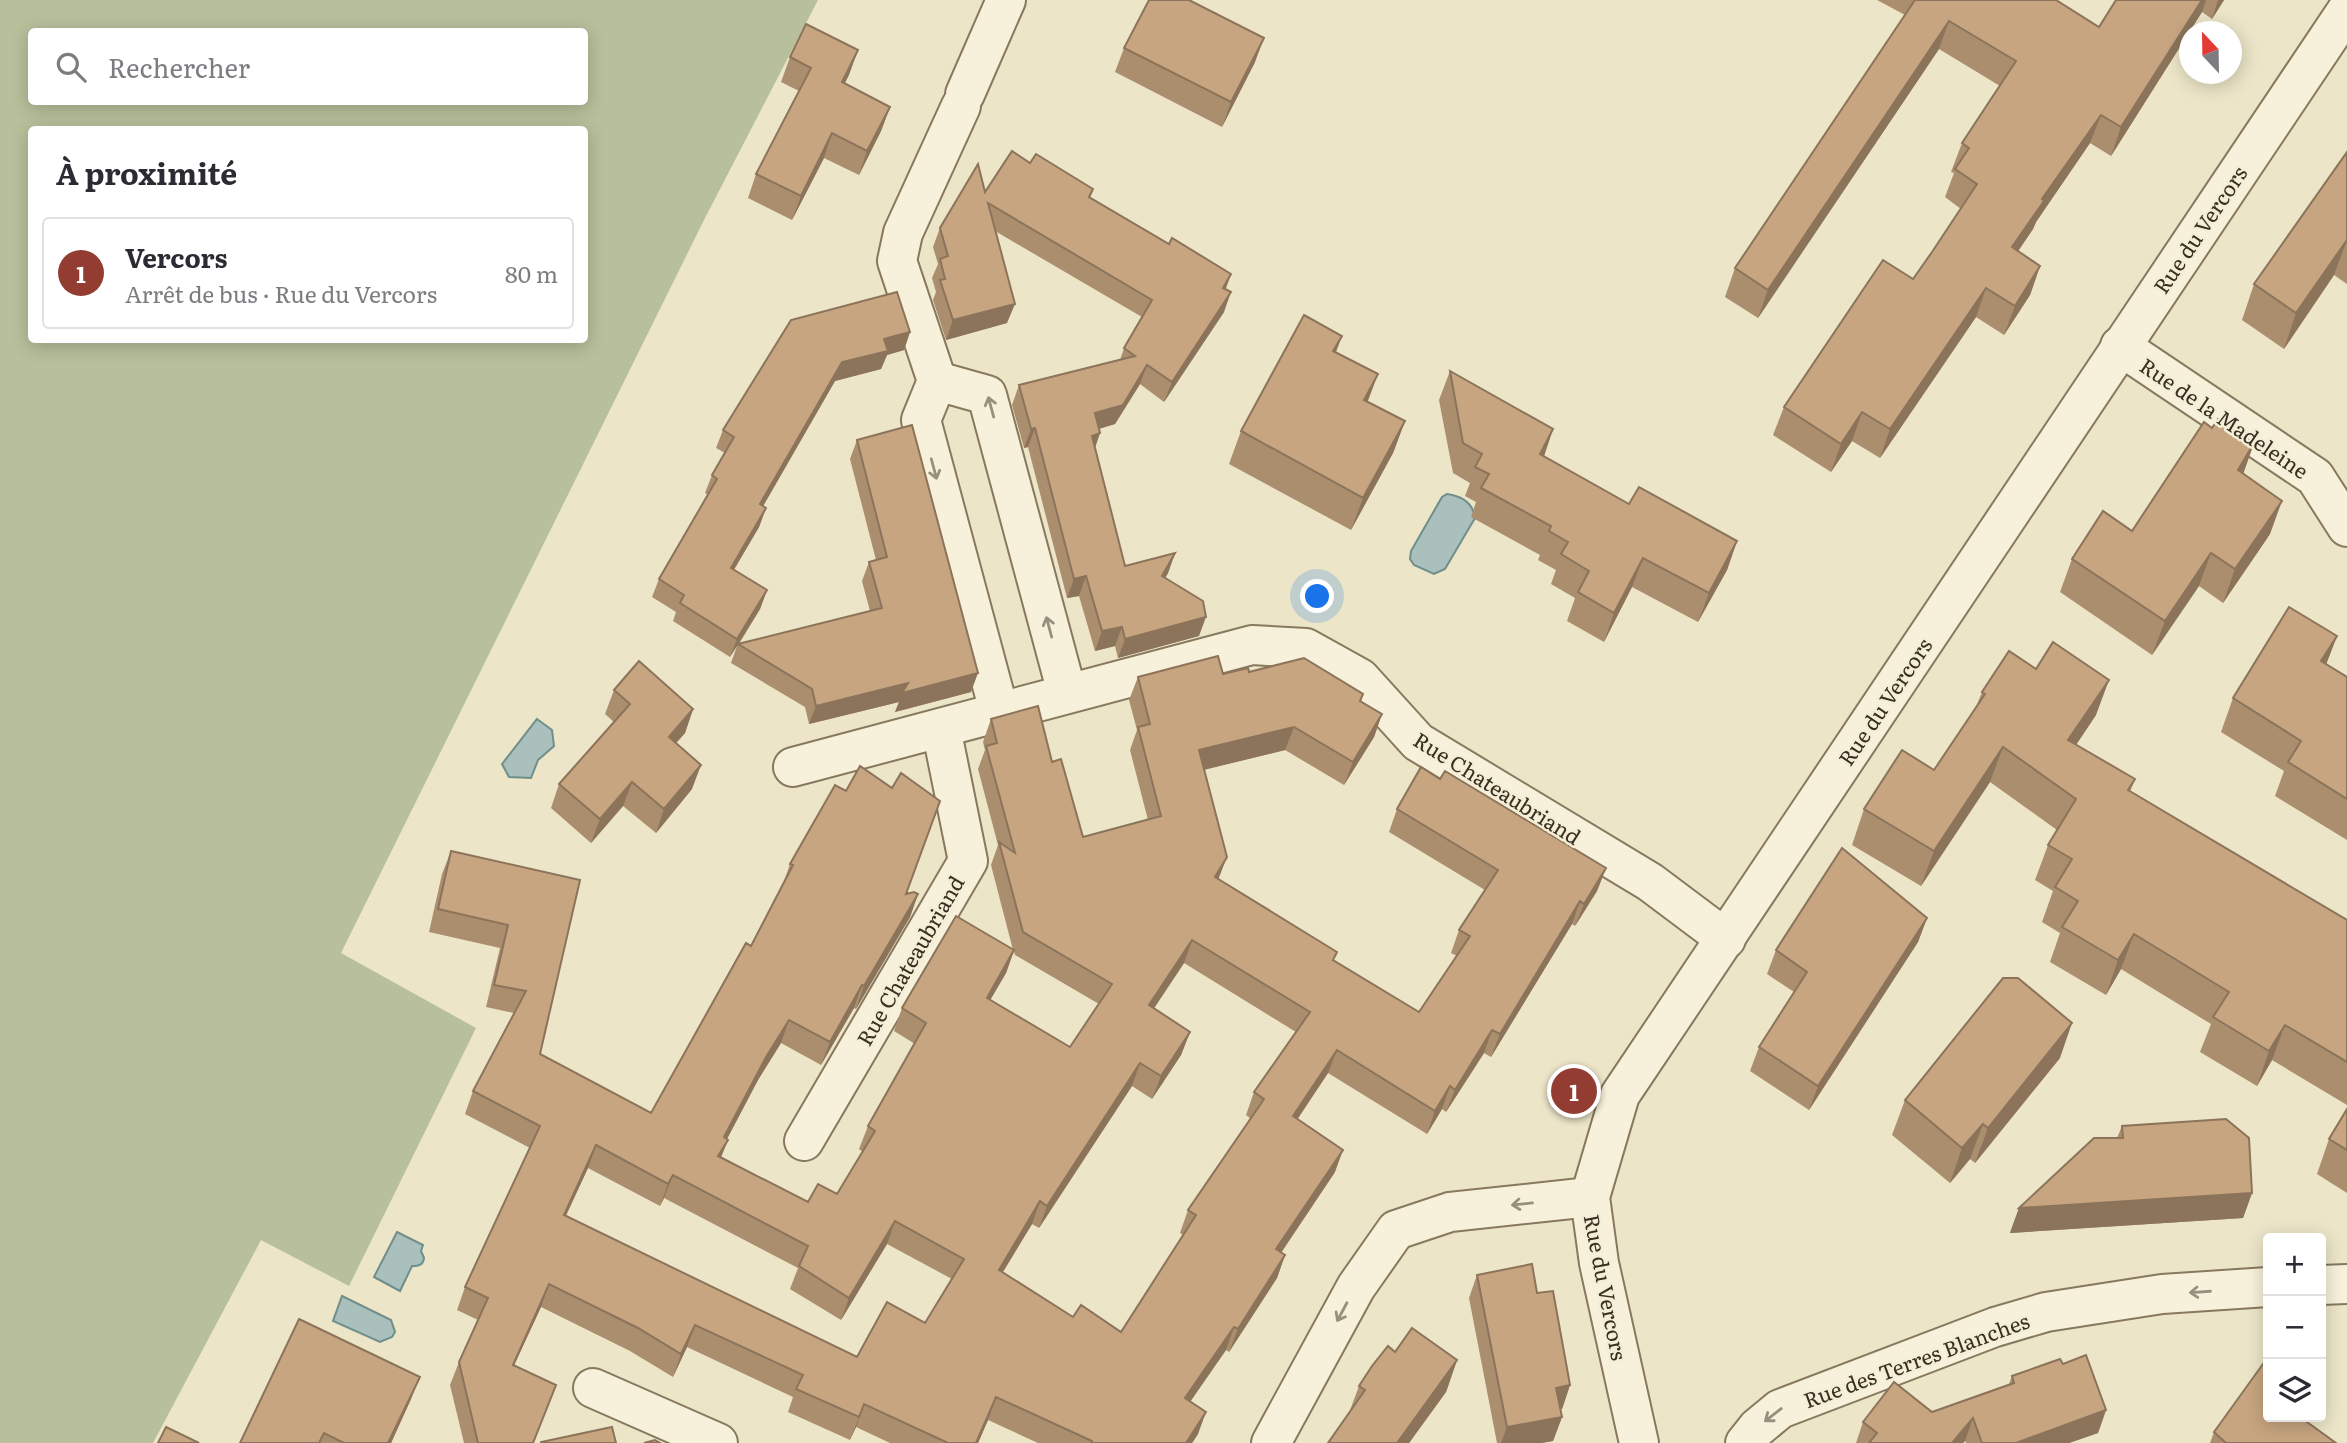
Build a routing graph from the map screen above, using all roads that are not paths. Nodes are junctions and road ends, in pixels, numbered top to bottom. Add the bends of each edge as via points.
1 (1006, 0) edge
2 (2347, 10) edge
3 (2120, 346) junction
4 (937, 381) junction
5 (2347, 527) edge
6 (1067, 693) junction
7 (999, 711) junction
8 (941, 728) junction
9 (793, 767) dead end
10 (1726, 939) junction
11 (804, 1140) dead end
12 (1590, 1197) junction
13 (2347, 1284) edge
14 (2326, 1285) edge
15 (2263, 1287) edge
16 (593, 1388) dead end
17 (718, 1443) edge
18 (1271, 1443) edge
19 (1639, 1443) edge
20 (1745, 1443) edge

1 - 4 street via 903,233 898,261
2 - 3 street, Rue du Vercors
3 - 5 street, Rue de la Madeleine via 2315,477
3 - 10 street, Rue du Vercors
6 -> 4 street via 988,395
4 -> 7 street via 921,420
6 - 7 street, Rue Chateaubriand
6 - 10 street, Rue Chateaubriand via 1252,645 1306,648 1360,678 1418,742 1650,882
7 - 8 street, Rue Chateaubriand
8 - 9 street, Rue Chateaubriand
8 - 11 street, Rue Chateaubriand via 968,861
10 - 12 street, Rue du Vercors via 1620,1095
12 -> 18 street via 1450,1212 1396,1230 1356,1287
12 - 19 street, Rue du Vercors via 1599,1263
13 - 14 street
15 -> 20 street, Rue des Terres Blanches via 2162,1294 2046,1312 1996,1327 1780,1409
16 - 17 street

